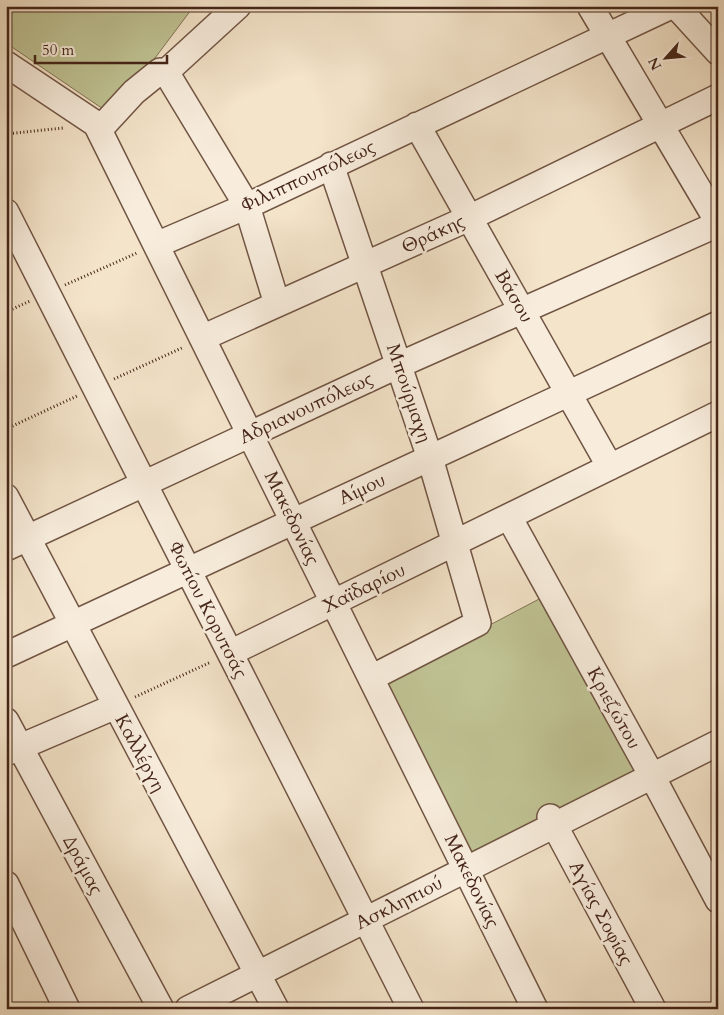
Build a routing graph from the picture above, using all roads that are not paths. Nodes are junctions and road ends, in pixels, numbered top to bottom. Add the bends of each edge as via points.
1 (238, 6) edge
2 (590, 6) edge
3 (671, 6) edge
4 (676, 6) edge
5 (608, 37) junction
6 (718, 52) edge
7 (6, 64) edge
8 (166, 72) junction
9 (718, 97) edge
10 (417, 125) junction
11 (660, 125) junction
12 (98, 127) junction
13 (331, 165) junction
14 (247, 206) junction
15 (6, 212) edge
16 (469, 218) junction
17 (718, 223) edge
18 (156, 245) junction
19 (365, 265) junction
20 (277, 304) junction
21 (522, 310) junction
22 (718, 324) edge
23 (202, 338) junction
24 (400, 365) junction
25 (570, 393) junction
26 (718, 414) edge
27 (250, 434) junction
28 (430, 458) junction
29 (610, 467) junction
30 (144, 484) junction
31 (6, 497) edge
32 (508, 517) junction
33 (293, 521) junction
34 (456, 542) junction
35 (17, 543) edge
36 (188, 570) junction
37 (334, 602) junction
38 (72, 624) junction
39 (230, 653) junction
40 (6, 655) edge
41 (371, 678) junction
42 (116, 706) junction
43 (6, 721) edge
44 (718, 743) edge
45 (13, 750) edge
46 (652, 776) junction
47 (552, 821) junction
48 (466, 869) junction
49 (6, 884) edge
50 (718, 900) edge
51 (366, 920) junction
52 (258, 974) junction
53 (68, 1009) edge
54 (160, 1009) edge
55 (188, 1009) edge
56 (276, 1009) edge
57 (411, 1009) edge
58 (535, 1009) edge
59 (653, 1009) edge

1 - 8 street
2 - 5 street
3 - 5 street, Φιλιππουπόλεως
4 - 6 street
5 - 10 street, Φιλιππουπόλεως
5 - 11 street
7 - 12 street, Μακεδονίας
8 - 12 street via 160,71 147,79
8 - 14 street
9 - 11 street, Θράκης
10 - 13 street, Φιλιππουπόλεως
10 - 16 street, Βάσου
11 - 16 street, Θράκης
11 - 17 street
12 - 18 street, Μακεδονίας
13 - 14 street, Φιλιππουπόλεως
13 - 19 street, Μπούρμαχη
14 - 18 street, Φιλιππουπόλεως
14 - 20 street
15 - 30 street, Φωτίου Κορυτσάς
16 - 19 street, Θράκης
16 - 21 street, Βάσου
17 - 21 street, Αδριανουπόλεως
18 - 23 street, Μακεδονίας
19 - 20 street, Θράκης
19 - 24 street, Μπούρμαχη
20 - 23 street, Θράκης
21 - 24 street, Αδριανουπόλεως
21 - 25 street, Βάσου
22 - 25 street, Αίμου
23 - 27 street, Μακεδονίας
24 - 27 street, Αδριανουπόλεως
24 - 28 street, Μπούρμαχη
25 - 28 street, Αίμου
25 - 29 street, Βάσου
26 - 29 street, Χαϊδαρίου
27 - 30 street, Αδριανουπόλεως
27 - 33 street, Μακεδονίας
28 - 33 street, Αίμου
28 - 34 street, Μπούρμαχη
29 - 32 street, Χαϊδαρίου
30 - 35 street, Αδριανουπόλεως
30 - 36 street, Φωτίου Κορυτσάς
31 - 35 street, Καλλέργη
32 - 34 street, Χαϊδαρίου
32 - 46 street, Κριεζώτου
33 - 36 street, Αίμου
33 - 37 street, Μακεδονίας
34 - 37 street, Χαϊδαρίου
34 - 41 street, Μπούρμαχη via 478,623
35 - 38 street, Καλλέργη
36 - 38 street, Αίμου
36 - 39 street, Φωτίου Κορυτσάς
37 - 39 street, Χαϊδαρίου
37 - 41 street, Μακεδονίας
38 - 40 street, Αίμου
38 - 42 street, Καλλέργη
39 - 51 street, Φωτίου Κορυτσάς
41 - 48 street, Μακεδονίας
42 - 45 street
42 - 52 street, Καλλέργη
43 - 45 street, Δράμας
44 - 46 street, Ασκληπιού
45 - 54 street, Δράμας
46 - 47 street, Ασκληπιού
46 - 50 street, Κριεζώτου
47 - 48 street, Ασκληπιού
47 - 59 street, Αγίας Σοφίας
48 - 51 street, Ασκληπιού
48 - 58 street, Μακεδονίας
49 - 53 street
51 - 52 street, Ασκληπιού
51 - 57 street, Φωτίου Κορυτσάς
52 - 55 street, Ασκληπιού
52 - 56 street, Καλλέργη

